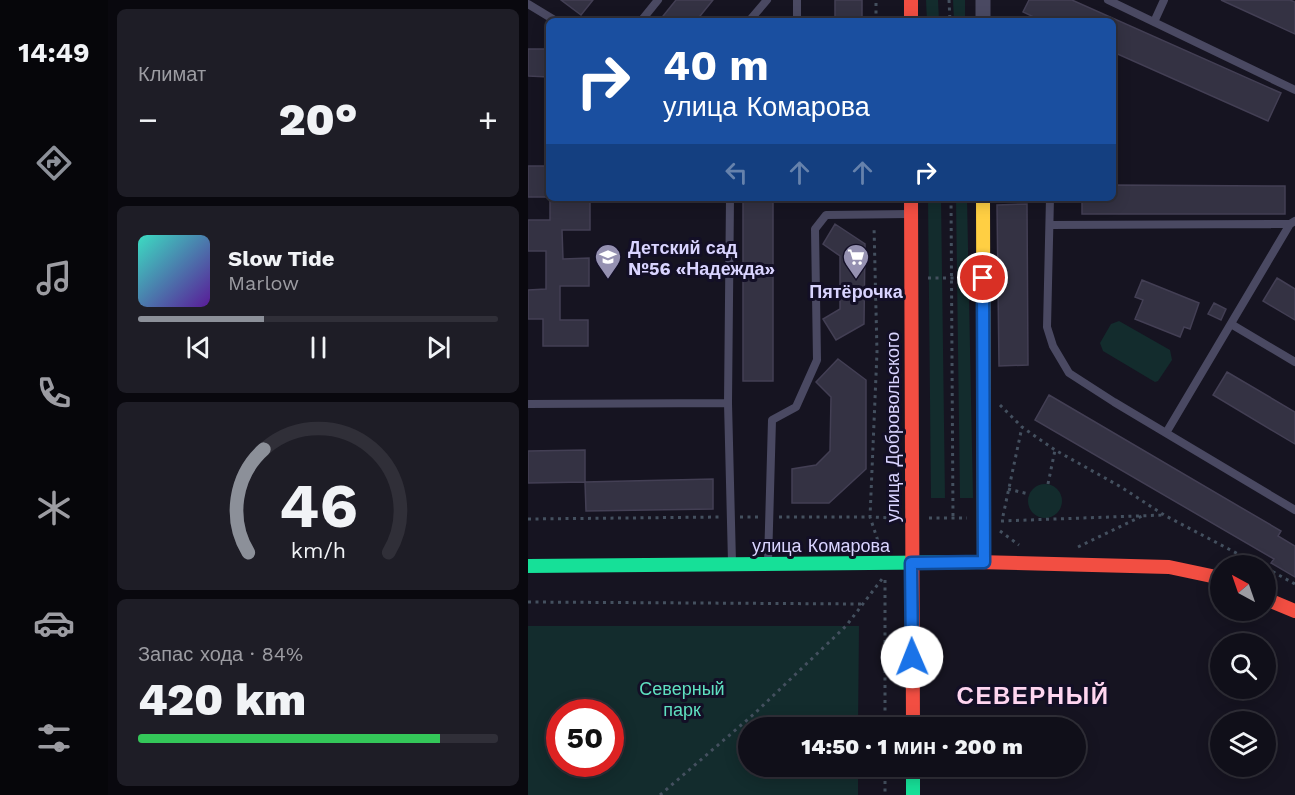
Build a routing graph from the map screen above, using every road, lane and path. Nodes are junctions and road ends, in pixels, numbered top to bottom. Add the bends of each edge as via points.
1 (658, 0) edge
2 (767, 0) edge
3 (797, 0) edge
4 (876, 0) edge
5 (911, 0) edge
6 (949, 0) edge
7 (983, 0) edge
8 (1108, 0) edge
9 (1164, 0) edge
10 (529, 2) edge
11 (552, 18) edge
12 (643, 18) edge
13 (752, 18) edge
14 (797, 18) edge
15 (876, 18) edge
16 (911, 18) edge
17 (950, 18) edge
18 (983, 18) edge
19 (1154, 22) junction
20 (1295, 90) edge
21 (730, 201) edge
22 (911, 201) edge
23 (951, 201) edge
24 (983, 201) edge
25 (1050, 201) edge
26 (911, 214) junction
27 (1292, 223) edge
28 (1050, 225) junction
29 (952, 278) junction
30 (983, 278) junction
31 (911, 279) junction
32 (1231, 324) junction
33 (1295, 362) edge
34 (728, 403) junction
35 (528, 404) edge
36 (1166, 433) junction
37 (1055, 450) junction
38 (1048, 484) dead end
39 (1008, 489) junction
40 (1029, 494) dead end
41 (1295, 510) edge
42 (1144, 515) junction
43 (1164, 515) junction
44 (870, 517) dead end
45 (953, 518) dead end
46 (984, 519) junction
47 (1002, 521) junction
48 (1075, 548) dead end
49 (1024, 549) dead end
50 (1240, 555) edge
51 (984, 562) junction
52 (732, 563) junction
53 (768, 563) junction
54 (885, 563) junction
55 (911, 563) junction
56 (528, 566) edge
57 (1210, 573) edge
58 (1276, 574) edge
59 (1295, 584) edge
60 (528, 602) edge
61 (1276, 603) edge
62 (863, 604) junction
63 (1295, 611) edge
64 (885, 717) edge
65 (913, 717) edge
66 (885, 777) edge
67 (913, 777) edge
68 (660, 795) edge
69 (885, 795) edge
70 (914, 795) edge

1 - 12 lane
2 - 13 lane
3 - 14 lane
4 - 15 path
5 - 16 main road
6 - 17 path
7 - 18 street
8 - 19 lane
9 - 19 lane
10 - 11 lane
19 - 20 lane
21 - 34 lane
22 - 26 main road, улица Добровольского
23 - 29 path
24 - 30 main road
25 - 28 lane
26 - 31 main road, улица Добровольского
26 - 53 lane via 826,215 815,229 816,360 796,407 772,420
27 - 28 lane
27 - 32 lane
28 - 36 lane via 1047,327 1053,346 1070,373
29 - 30 path
29 - 31 path
29 - 45 path
30 - 46 main road
31 - 55 main road, улица Добровольского
32 - 33 lane
32 - 36 lane
34 - 35 lane
34 - 52 lane
36 - 41 lane
37 - 38 path
37 - 39 path via 1022,427
37 - 43 path
39 - 40 path
39 - 47 path
42 - 43 path
42 - 47 path
42 - 48 path
43 - 50 path
44 - 54 path
46 - 47 path
46 - 49 path
46 - 51 main road
51 - 55 main road, улица Комарова
51 - 57 main road, улица Комарова via 1169,567
52 - 53 main road, улица Комарова
52 - 56 main road, улица Комарова
53 - 54 main road, улица Комарова
54 - 55 main road, улица Комарова
55 - 65 main road, улица Добровольского
58 - 59 path
60 - 62 path
61 - 63 main road
62 - 64 path via 885,576
62 - 68 path via 846,626 754,714
66 - 69 path
67 - 70 main road

